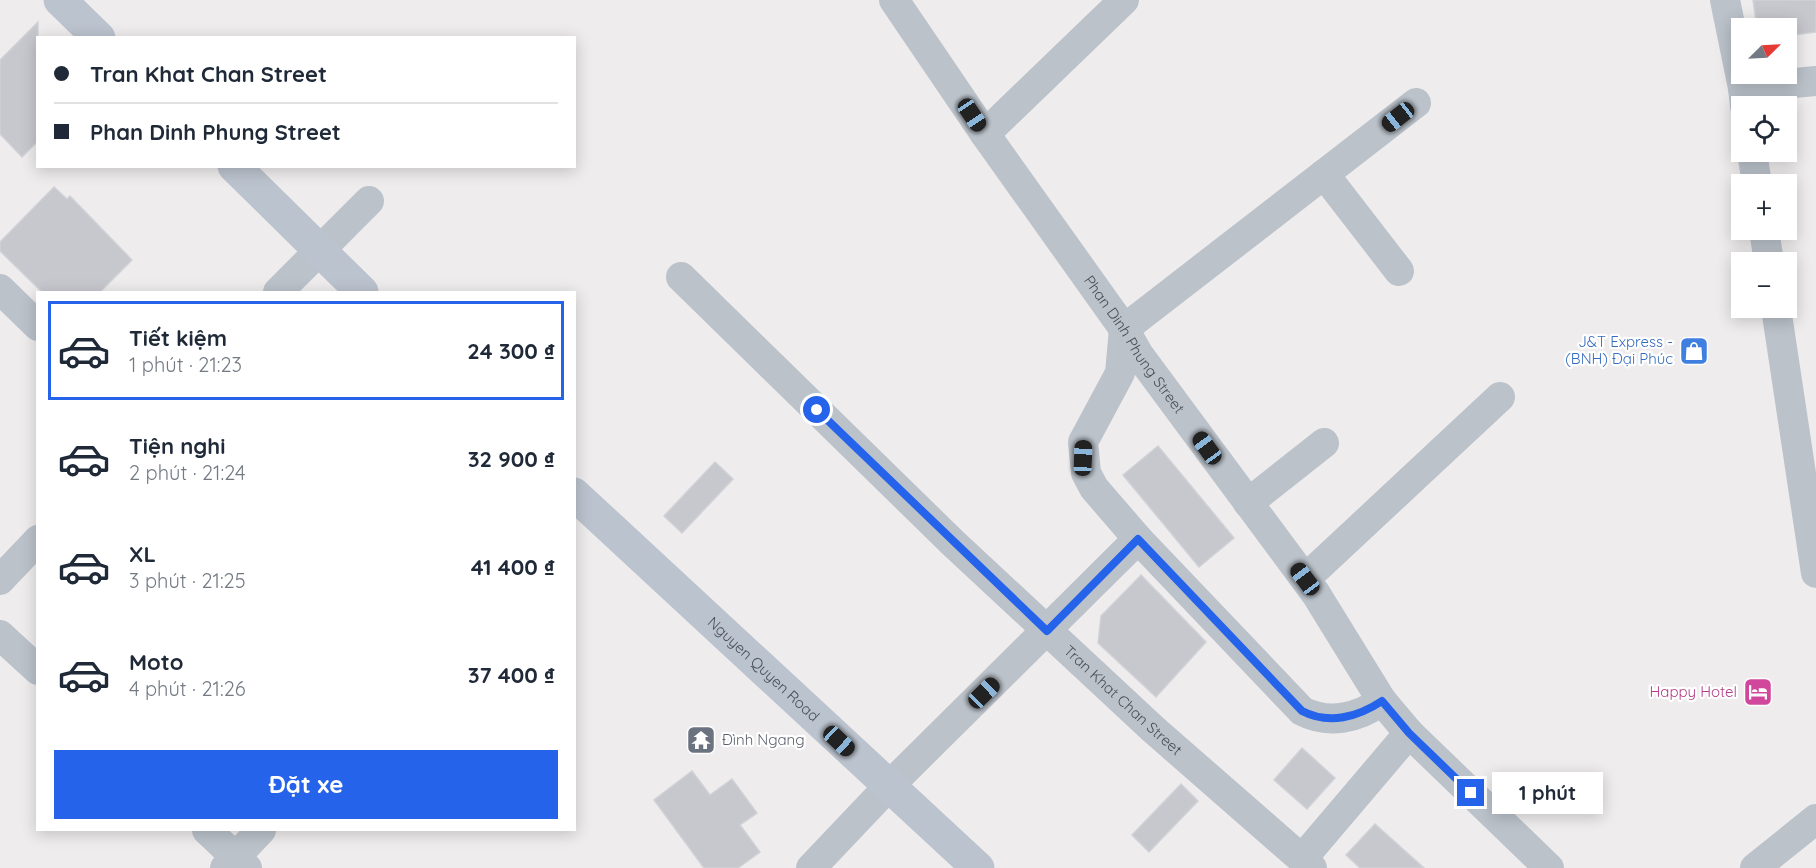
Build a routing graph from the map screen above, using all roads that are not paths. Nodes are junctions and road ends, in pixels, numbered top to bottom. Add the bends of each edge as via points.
1 (60, 0) edge
2 (894, 0) edge
3 (1124, 0) edge
4 (1725, 0) edge
5 (97, 36) edge
6 (1816, 81) edge
7 (1744, 96) edge
8 (1748, 96) edge
9 (1416, 104) dead end
10 (985, 135) junction
11 (236, 168) edge
12 (1324, 174) junction
13 (369, 201) dead end
14 (320, 251) junction
15 (1399, 271) dead end
16 (681, 277) dead end
17 (0, 289) edge
18 (279, 291) edge
19 (361, 291) edge
20 (1778, 318) edge
21 (36, 324) edge
22 (1124, 329) junction
23 (1500, 396) dead end
24 (1324, 443) dead end
25 (576, 498) edge
26 (1248, 503) junction
27 (1138, 539) junction
28 (36, 542) edge
29 (1816, 573) edge
30 (1305, 579) junction
31 (0, 580) edge
32 (1047, 631) junction
33 (0, 635) edge
34 (36, 668) edge
35 (1382, 701) junction
36 (1409, 733) junction
37 (888, 788) junction
38 (1816, 819) edge
39 (208, 831) edge
40 (260, 831) edge
41 (236, 864) edge
42 (1307, 864) edge
43 (811, 868) edge
44 (978, 868) edge
45 (1549, 868) edge
46 (1755, 868) edge

1 - 5 street
2 - 10 street, Phan Dinh Phung Street
3 - 10 street
4 - 7 street
6 - 8 street
9 - 12 street
10 - 22 street, Phan Dinh Phung Street
11 - 14 street
12 - 15 street
12 - 22 street
13 - 14 street
14 - 18 street
14 - 19 street
16 - 32 street, Tran Khat Chan Street
17 - 21 street
20 - 29 street
22 - 26 street, Phan Dinh Phung Street
22 - 27 street via 1120,373 1088,430 1083,458 1094,488
23 - 30 street
24 - 26 street
25 - 37 street, Nguyen Quyen Road
26 - 30 street, Phan Dinh Phung Street
27 - 32 street
27 - 35 street via 1302,711 1325,720 1337,719
28 - 31 street
30 - 35 street, Phan Dinh Phung Street
32 - 37 street
32 - 42 street, Tran Khat Chan Street
33 - 34 street
35 - 36 street, Phan Dinh Phung Street
36 - 42 street
36 - 45 street, Phan Dinh Phung Street
37 - 43 street
37 - 44 street, Nguyen Quyen Road
38 - 46 street
39 - 41 street
40 - 41 street

